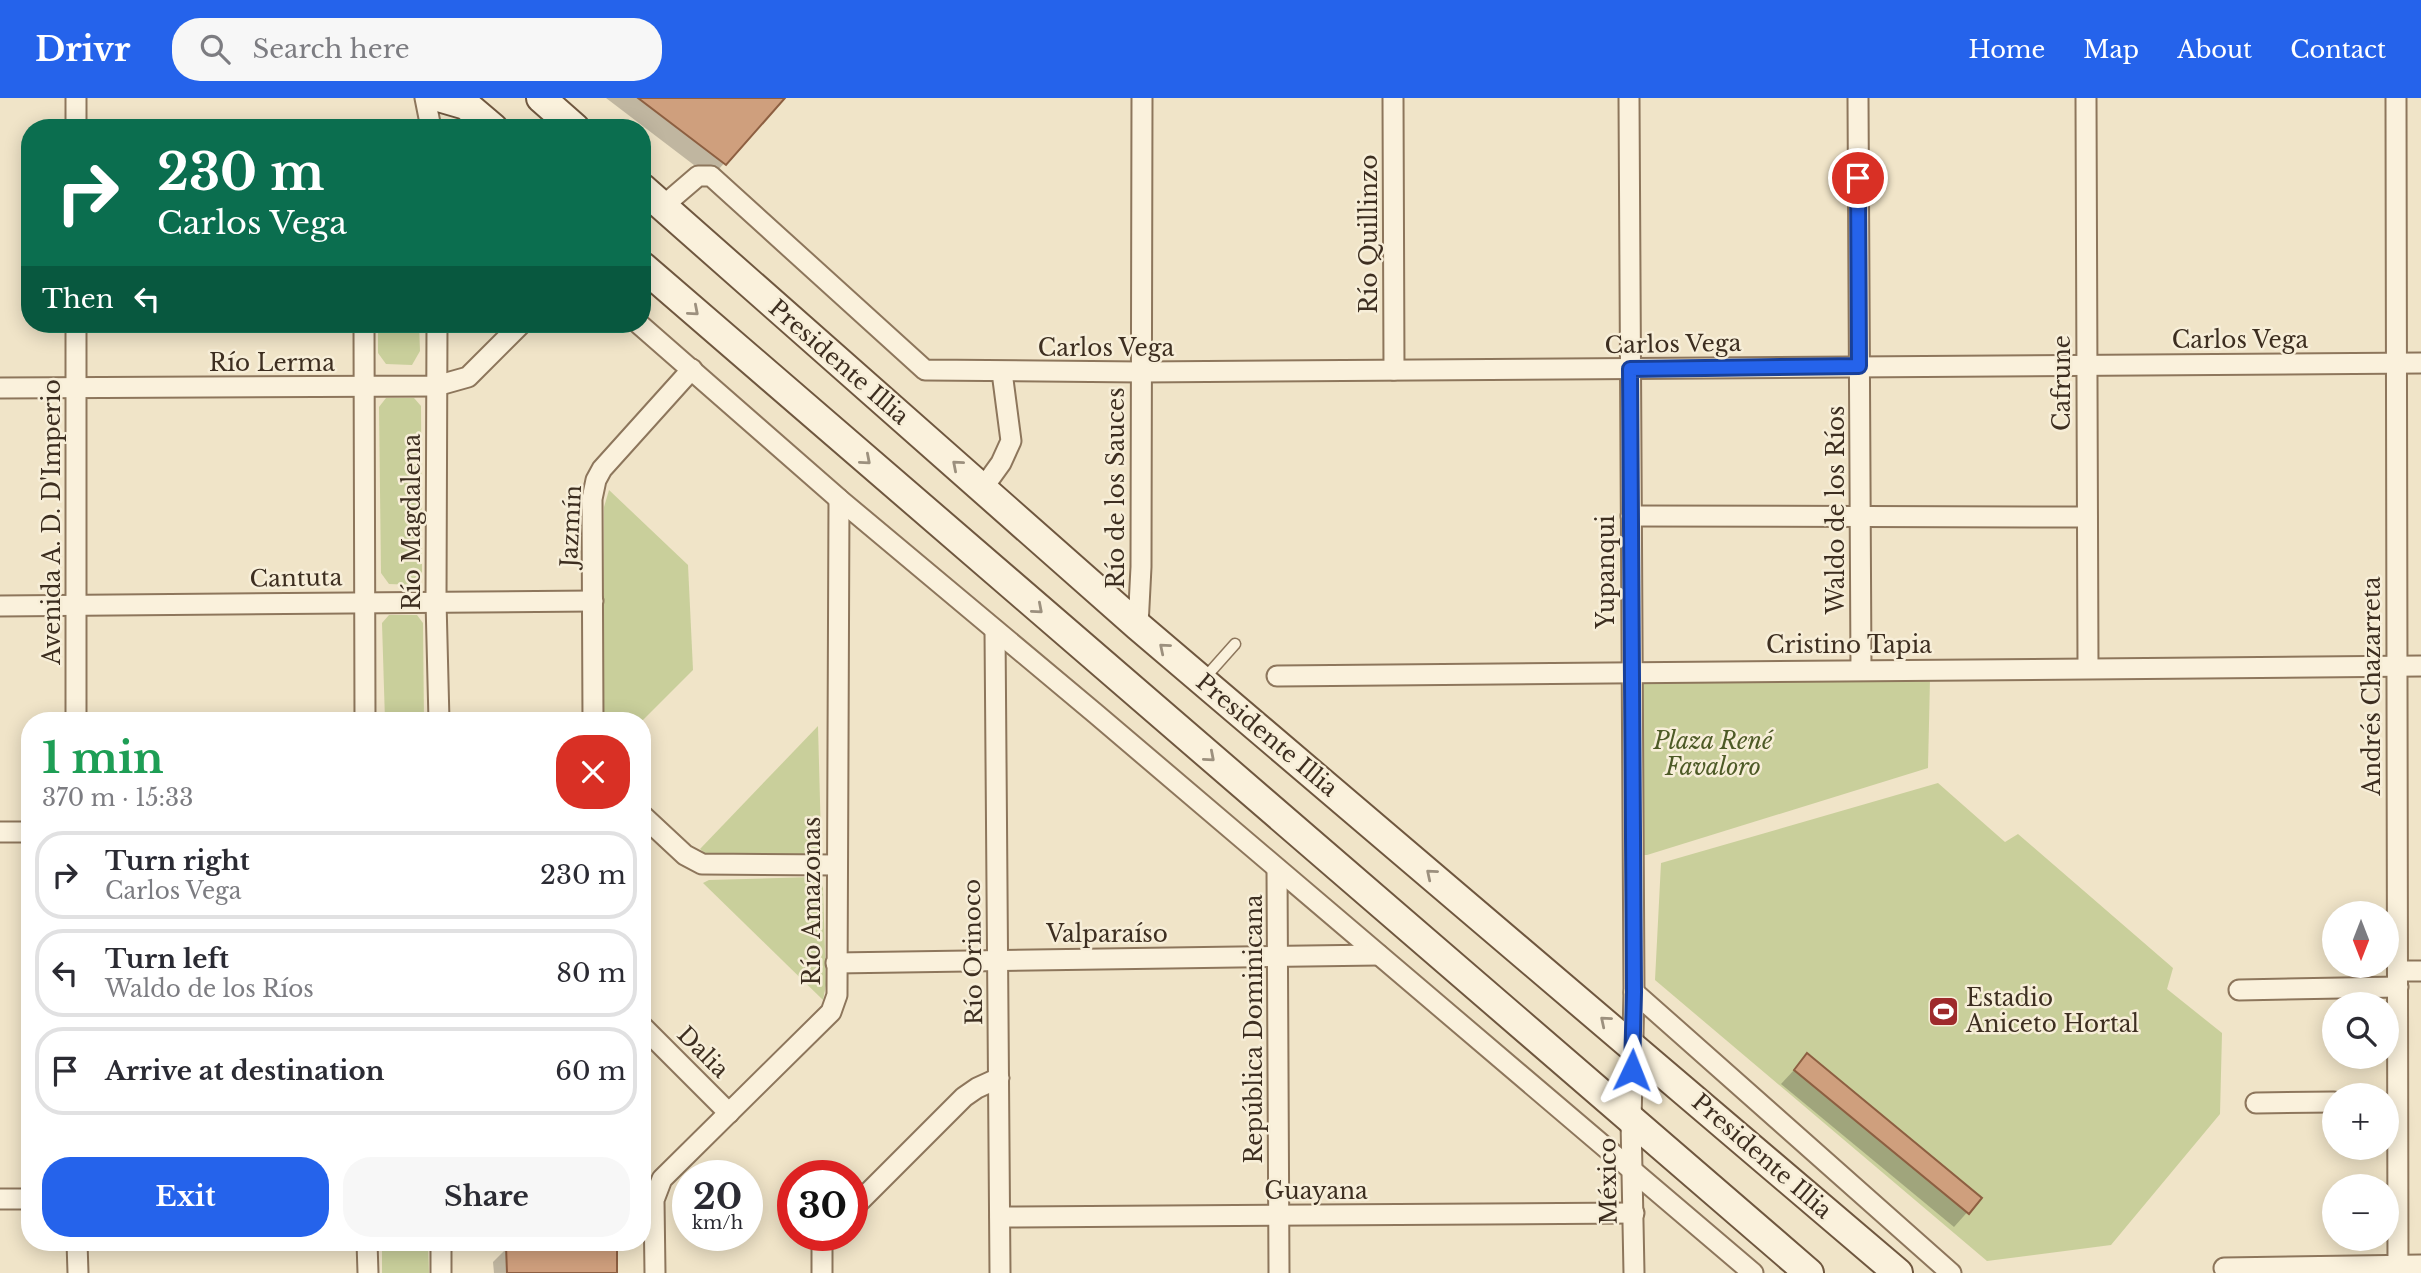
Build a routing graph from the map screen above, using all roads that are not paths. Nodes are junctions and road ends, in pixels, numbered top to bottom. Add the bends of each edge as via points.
1 (76, 98) edge
2 (425, 98) edge
3 (442, 98) edge
4 (541, 98) edge
5 (1142, 98) edge
6 (1393, 98) edge
7 (1629, 98) edge
8 (1858, 98) edge
9 (2086, 98) edge
10 (2396, 98) edge
11 (76, 119) edge
12 (429, 119) edge
13 (483, 119) edge
14 (565, 119) edge
15 (651, 196) edge
16 (663, 206) junction
17 (651, 274) edge
18 (76, 333) edge
19 (363, 333) edge
20 (437, 333) edge
21 (512, 333) edge
22 (650, 333) edge
23 (2396, 363) junction
24 (2421, 363) edge
25 (1859, 366) junction
26 (2087, 366) junction
27 (692, 369) junction
28 (1630, 369) junction
29 (1394, 370) junction
30 (1002, 372) junction
31 (1141, 372) junction
32 (436, 386) junction
33 (364, 387) junction
34 (0, 388) edge
35 (76, 388) junction
36 (982, 488) junction
37 (839, 499) junction
38 (1631, 516) junction
39 (1860, 517) junction
40 (2087, 517) junction
41 (436, 601) junction
42 (593, 601) junction
43 (364, 602) junction
44 (76, 605) junction
45 (0, 606) edge
46 (1138, 626) junction
47 (995, 630) junction
48 (1235, 644) dead end
49 (2397, 666) junction
50 (2421, 666) edge
51 (2088, 668) junction
52 (1861, 670) junction
53 (1631, 671) junction
54 (1277, 676) dead end
55 (1203, 680) junction
56 (76, 712) edge
57 (365, 712) edge
58 (439, 712) edge
59 (593, 712) edge
60 (651, 823) edge
61 (0, 832) edge
62 (21, 832) edge
63 (836, 865) junction
64 (1277, 869) junction
65 (1379, 955) junction
66 (1278, 957) junction
67 (998, 959) junction
68 (836, 962) junction
69 (2421, 971) edge
70 (2398, 979) junction
71 (2239, 990) dead end
72 (1634, 992) junction
73 (651, 1035) edge
74 (1633, 1045) junction
75 (999, 1078) junction
76 (2394, 1083) edge
77 (2322, 1102) edge
78 (2256, 1103) dead end
79 (729, 1113) junction
80 (1631, 1121) junction
81 (2395, 1160) edge
82 (1633, 1171) junction
83 (868, 1193) edge
84 (651, 1196) edge
85 (0, 1199) edge
86 (21, 1199) edge
87 (1634, 1213) junction
88 (1279, 1216) junction
89 (1000, 1217) junction
90 (651, 1231) edge
91 (77, 1251) edge
92 (367, 1251) edge
93 (441, 1251) edge
94 (822, 1251) edge
95 (2421, 1265) edge
96 (2224, 1268) dead end
97 (2398, 1269) edge
98 (78, 1273) edge
99 (368, 1273) edge
100 (441, 1273) edge
101 (655, 1273) edge
102 (822, 1273) edge
103 (1000, 1273) edge
104 (1279, 1273) edge
105 (1634, 1273) edge
106 (1753, 1273) edge
107 (1809, 1273) edge
108 (1898, 1273) edge
109 (1951, 1273) edge

1 - 11 street
2 - 12 street
3 - 13 main road via 466,105
4 - 14 main road
5 - 31 street, Río de los Sauces
6 - 29 street, Río Quillinzo
7 - 28 street, Yupanqui
8 - 25 street, Waldo de los Ríos
9 - 26 street, Cafrune
10 - 23 street, Andrés Chazarreta
15 - 16 main road, Presidente Illia
16 - 30 street, Carlos Vega via 698,176 711,176 925,370
36 -> 16 main road, Presidente Illia
17 -> 80 main road
18 - 35 street, Avenida A. D. D'Imperio
19 - 33 street, Río Magdalena
20 - 32 street, Río Magdalena
21 - 32 street, Río Lerma via 468,377
22 - 27 street
23 - 24 street, Carlos Vega
23 - 26 street, Carlos Vega
23 - 49 street, Andrés Chazarreta
25 - 26 street, Carlos Vega
25 - 28 street, Carlos Vega
25 - 39 street, Waldo de los Ríos
26 - 40 street, Cafrune
27 - 37 street
27 - 42 street, Jazmín via 596,480 592,499
28 - 29 street, Carlos Vega
28 - 38 street, Yupanqui
29 - 31 street, Carlos Vega
30 - 31 street, Carlos Vega
30 - 36 street via 1011,441
31 - 46 street, Río de los Sauces
32 - 33 street, Río Lerma
32 - 41 street, Río Magdalena
33 - 35 street, Río Lerma
33 - 43 street, Río Magdalena
34 - 35 street, Río Lerma
35 - 44 street, Avenida A. D. D'Imperio
36 - 46 main road, Presidente Illia
37 - 47 street
37 - 63 street, Río Amazonas
38 - 39 street
38 - 53 street, Yupanqui
39 - 40 street
39 - 52 street, Waldo de los Ríos
40 - 51 street, Cafrune
41 - 42 street, Cantuta
41 - 43 street, Cantuta
41 - 58 street, Río Magdalena
42 - 59 street, Jazmín
43 - 44 street, Cantuta
43 - 57 street, Río Magdalena
44 - 45 street, Cantuta
44 - 56 street, Avenida A. D. D'Imperio
55 -> 46 main road, Presidente Illia
47 - 64 street
47 - 67 street, Río Orinoco
48 - 55 lane
49 - 50 street, Cristino Tapia
49 - 51 street, Cristino Tapia
49 - 70 street, Andrés Chazarreta
51 - 52 street, Cristino Tapia
52 - 53 street, Cristino Tapia
53 - 54 street, Cristino Tapia
53 - 72 street, Yupanqui
74 -> 55 main road, Presidente Illia
60 - 63 street via 685,855 702,864
61 - 62 street
63 - 68 street, Río Amazonas
64 - 65 street
64 - 66 street, República Dominicana
65 - 66 street, Valparaíso
65 - 82 street
66 - 67 street, Valparaíso
66 - 88 street, República Dominicana
67 - 68 street, Valparaíso
67 - 75 street, Río Orinoco
68 - 79 street, Río Amazonas via 831,1012
69 - 70 street
70 - 71 street
70 - 76 street, Andrés Chazarreta
72 - 74 street, Yupanqui
72 - 109 street
73 - 79 street, Dalia
74 - 80 street, México
74 - 108 main road, Presidente Illia
75 - 83 street via 964,1097
75 - 89 street, Río Orinoco
77 - 78 street
79 - 84 street, Río Amazonas
80 - 82 street, México
80 - 107 main road
81 - 97 street, Andrés Chazarreta
82 - 87 street, México
82 - 106 street
85 - 86 street
87 - 88 street, Guayana
87 - 105 street, México
88 - 89 street, Guayana
88 - 104 street, República Dominicana
89 - 103 street, Río Orinoco
90 - 101 street, Río Amazonas
91 - 98 street
92 - 99 street
93 - 100 street
94 - 102 street
95 - 97 street
96 - 97 street

